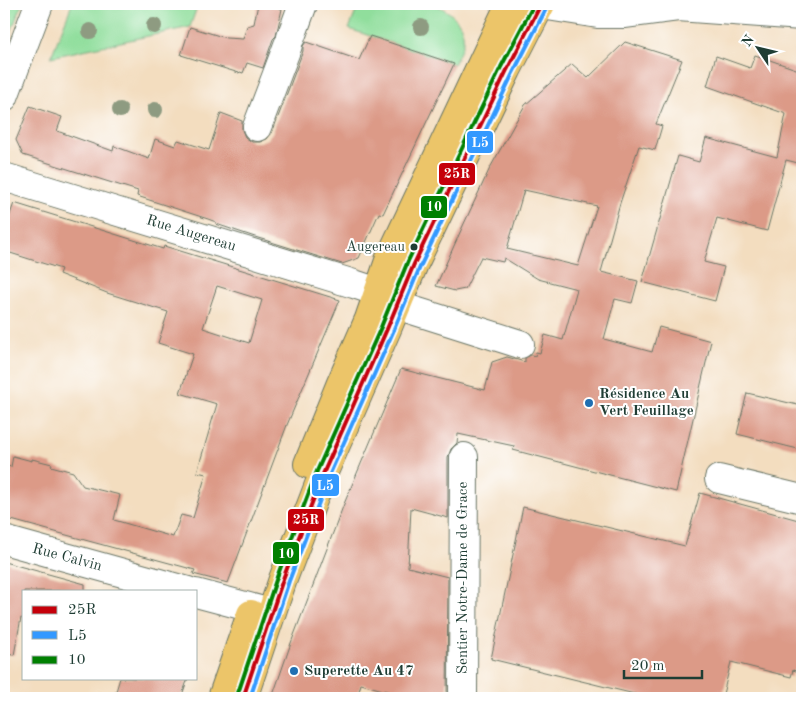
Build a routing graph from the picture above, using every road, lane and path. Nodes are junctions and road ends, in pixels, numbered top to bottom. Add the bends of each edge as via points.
1 (39, 4) edge
2 (303, 4) edge
3 (510, 4) edge
4 (538, 4) edge
5 (672, 5) edge
6 (802, 16) edge
7 (4, 97) edge
8 (257, 127) dead end
9 (4, 177) edge
10 (387, 298) junction
11 (520, 344) dead end
12 (464, 457) dead end
13 (719, 479) dead end
14 (802, 500) edge
15 (4, 540) edge
16 (184, 590) edge
17 (198, 594) edge
18 (262, 611) junction
19 (222, 698) edge
20 (243, 698) edge
21 (463, 698) edge

1 - 7 street
2 - 8 street
3 - 10 main road via 393,252
4 - 5 street via 612,14
4 - 10 main road via 414,264
5 - 6 street
9 - 10 street, Rue Augereau
10 - 11 street, Rue Augereau
10 - 18 main road via 369,319 340,383 286,519
12 - 21 street, Sentier Notre-Dame de Grace
13 - 14 street
15 - 16 street, Rue Calvin
17 - 18 street
18 - 19 main road
18 - 20 main road

